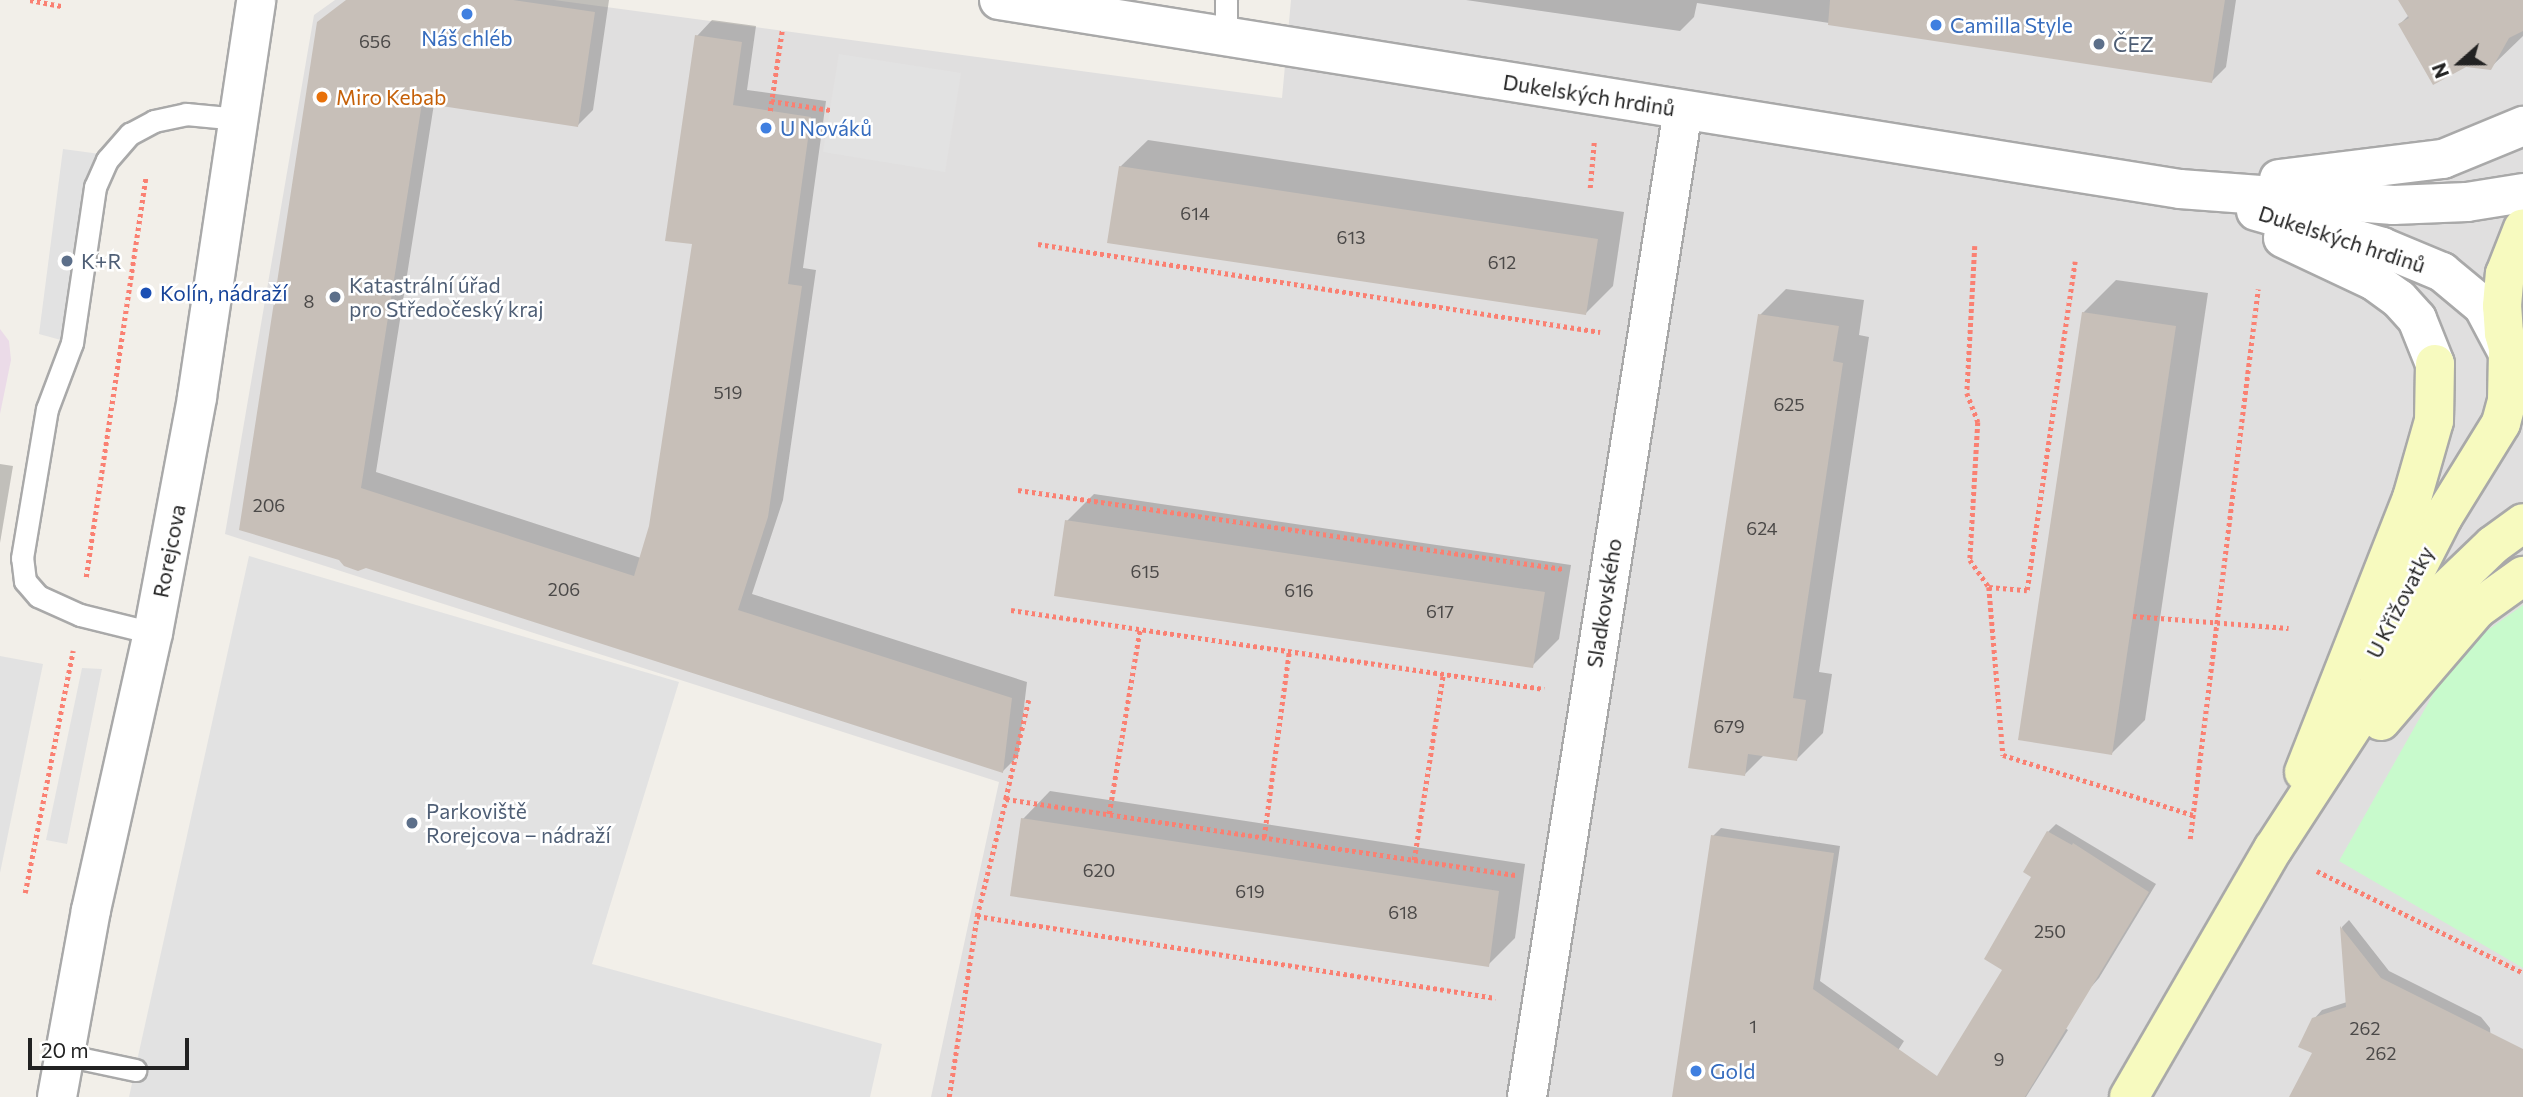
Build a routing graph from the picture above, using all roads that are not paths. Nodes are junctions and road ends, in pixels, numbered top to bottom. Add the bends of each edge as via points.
1 (256, 0) edge
2 (999, 0) edge
3 (1226, 18) edge
4 (1683, 110) junction
5 (239, 119) junction
6 (2523, 126) edge
7 (2180, 189) junction
8 (2523, 193) edge
9 (2523, 228) edge
10 (2508, 353) junction
11 (2435, 364) joint
12 (2523, 391) edge
13 (2523, 523) edge
14 (2523, 576) edge
15 (153, 633) junction
16 (2273, 849) junction
17 (65, 1055) junction
18 (135, 1070) dead end
19 (57, 1097) edge
20 (1527, 1097) edge
21 (2129, 1097) edge

1 - 5 street, Rorejcova
2 - 3 street, Dukelských hrdinů
3 - 4 street, Dukelských hrdinů
4 - 7 street, Dukelských hrdinů
4 - 20 street, Sladkovského
5 - 15 street, Rorejcova via 197,397
5 - 15 lane via 186,114 154,121 130,134 107,160 95,187 72,343 47,409 22,558 24,582 38,596 80,615
6 - 7 street, Dukelských hrdinů via 2443,159
7 - 8 street, Dukelských hrdinů via 2393,205 2467,202
7 - 10 street, Dukelských hrdinů via 2382,247 2442,272 2483,306
7 - 11 street, Dukelských hrdinů via 2374,281 2417,319
9 - 10 main road via 2505,274 2502,306
10 - 12 main road
10 - 16 main road, U Křižovatky via 2507,400 2501,423 2443,517
11 - 16 main road via 2434,421 2412,498
13 - 16 main road, U Křižovatky via 2493,545 2441,596
14 - 16 main road via 2459,628
15 - 17 street, Rorejcova via 91,910
16 - 21 main road, U Křižovatky
17 - 18 lane
17 - 19 street, Rorejcova

